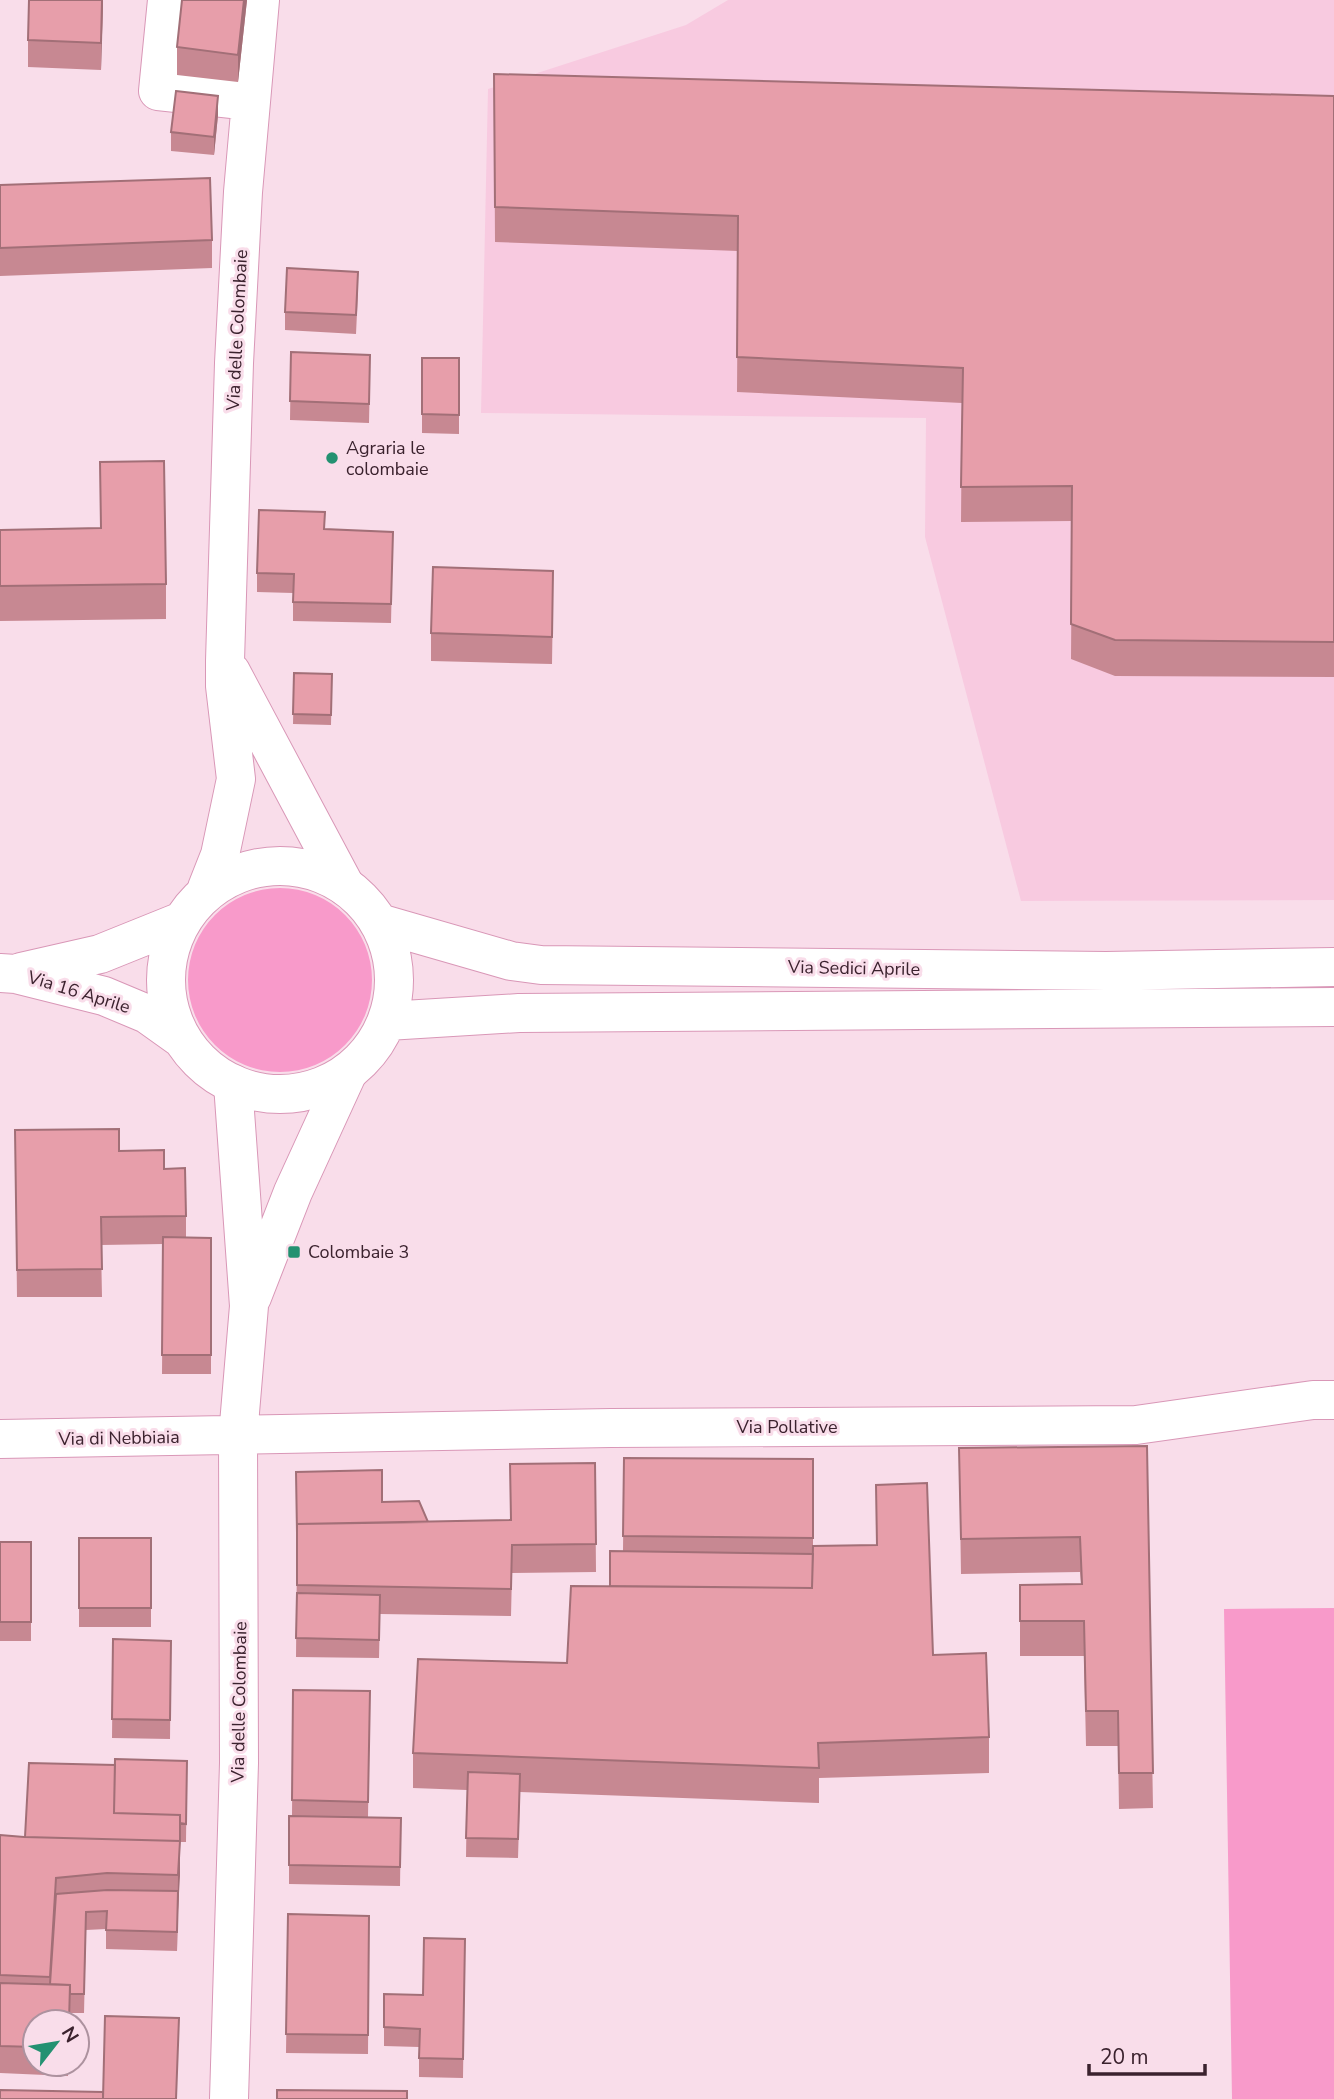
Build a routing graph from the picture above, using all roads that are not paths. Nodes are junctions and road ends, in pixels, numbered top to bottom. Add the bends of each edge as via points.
1 (167, 0) edge
2 (260, 0) edge
3 (251, 101) junction
4 (225, 661) junction
5 (345, 886) junction
6 (207, 888) junction
7 (182, 921) junction
8 (379, 923) junction
9 (1329, 966) edge
10 (8, 974) edge
11 (1334, 1007) edge
12 (387, 1021) junction
13 (182, 1039) junction
14 (348, 1072) junction
15 (233, 1084) junction
16 (248, 1306) junction
17 (1334, 1400) edge
18 (238, 1436) junction
19 (0, 1439) edge
20 (229, 2099) edge

1 - 3 street via 158,91
2 - 3 street, Via delle Colombaie
3 - 4 street, Via delle Colombaie via 234,363
4 - 5 street, Via delle Colombaie
4 - 6 street, Via delle Colombaie via 236,779 220,855
5 - 6 street via 317,872 276,865 251,869
5 - 8 street
6 - 7 street
7 - 10 street, Via 16 Aprile via 100,954
7 - 13 street via 169,950 166,976 166,991
8 - 9 street, Via Sedici Aprile via 511,961 541,965 1106,971
8 - 12 street via 394,977
10 - 13 street, Via 16 Aprile via 104,996 147,1014
11 - 12 street via 519,1013
12 - 14 street via 372,1047
13 - 15 street via 208,1069
14 - 15 street via 325,1085 294,1093 273,1094
14 - 16 street, Via delle Colombaie
15 - 16 street, Via delle Colombaie
16 - 18 street, Via delle Colombaie
17 - 18 street, Via Pollative via 1136,1426 611,1427
18 - 19 street, Via di Nebbiaia
18 - 20 street, Via delle Colombaie via 239,1763

